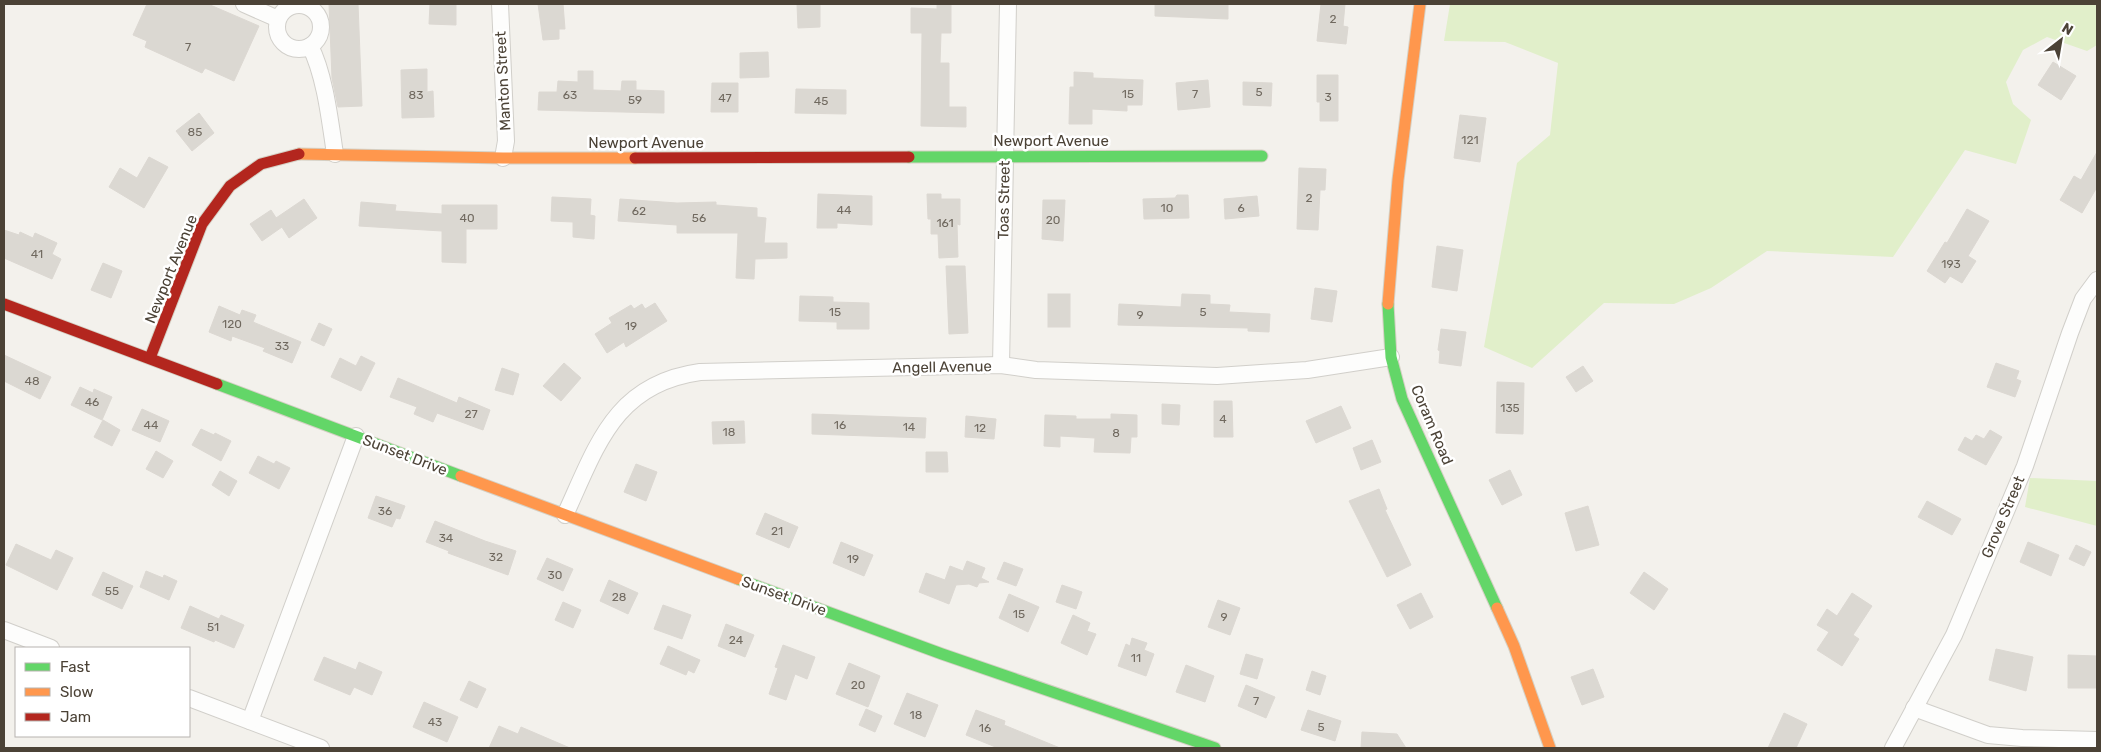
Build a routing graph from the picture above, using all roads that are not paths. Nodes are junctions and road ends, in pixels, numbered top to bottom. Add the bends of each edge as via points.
1 (244, 4) edge
2 (500, 4) edge
3 (1008, 4) edge
4 (1420, 4) edge
5 (278, 20) junction
6 (310, 46) junction
7 (334, 154) junction
8 (1005, 156) junction
9 (1262, 156) dead end
10 (503, 158) junction
11 (2097, 280) edge
12 (4, 304) edge
13 (1391, 357) junction
14 (150, 358) junction
15 (1001, 365) junction
16 (356, 436) junction
17 (565, 515) junction
18 (4, 630) edge
19 (48, 647) edge
20 (190, 698) edge
21 (1914, 708) junction
22 (250, 721) junction
23 (2097, 740) edge
24 (321, 748) edge
25 (1215, 748) edge
26 (1550, 748) edge
27 (1893, 748) edge

1 - 5 street
2 - 10 street, Manton Street via 506,142
3 - 8 street, Toas Street
4 - 13 street, Coram Road via 1398,180 1388,310
5 - 6 street via 277,31 284,44 298,49
5 - 6 street via 293,6 304,6 313,11 319,20 320,30
6 - 7 street via 329,115
7 - 10 street, Newport Avenue
7 - 14 street, Newport Avenue via 296,154 260,164 230,186 202,224
8 - 9 street, Newport Avenue
8 - 10 street, Newport Avenue
8 - 15 street, Toas Street
11 - 21 street, Grove Street via 2083,299 2025,466 1954,635
12 - 14 street, Sunset Drive
13 - 15 street, Angell Avenue via 1307,370 1217,376 1036,370
13 - 26 street, Coram Road via 1402,399 1514,646
14 - 16 street, Sunset Drive
15 - 17 street, Angell Avenue via 678,375 658,384 622,409 599,440
16 - 17 street, Sunset Drive
16 - 22 street, Sunset Drive
17 - 25 street, Sunset Drive via 942,654
18 - 19 street
20 - 22 street
21 - 23 street via 1988,735
21 - 27 street, Grove Street
22 - 24 street

